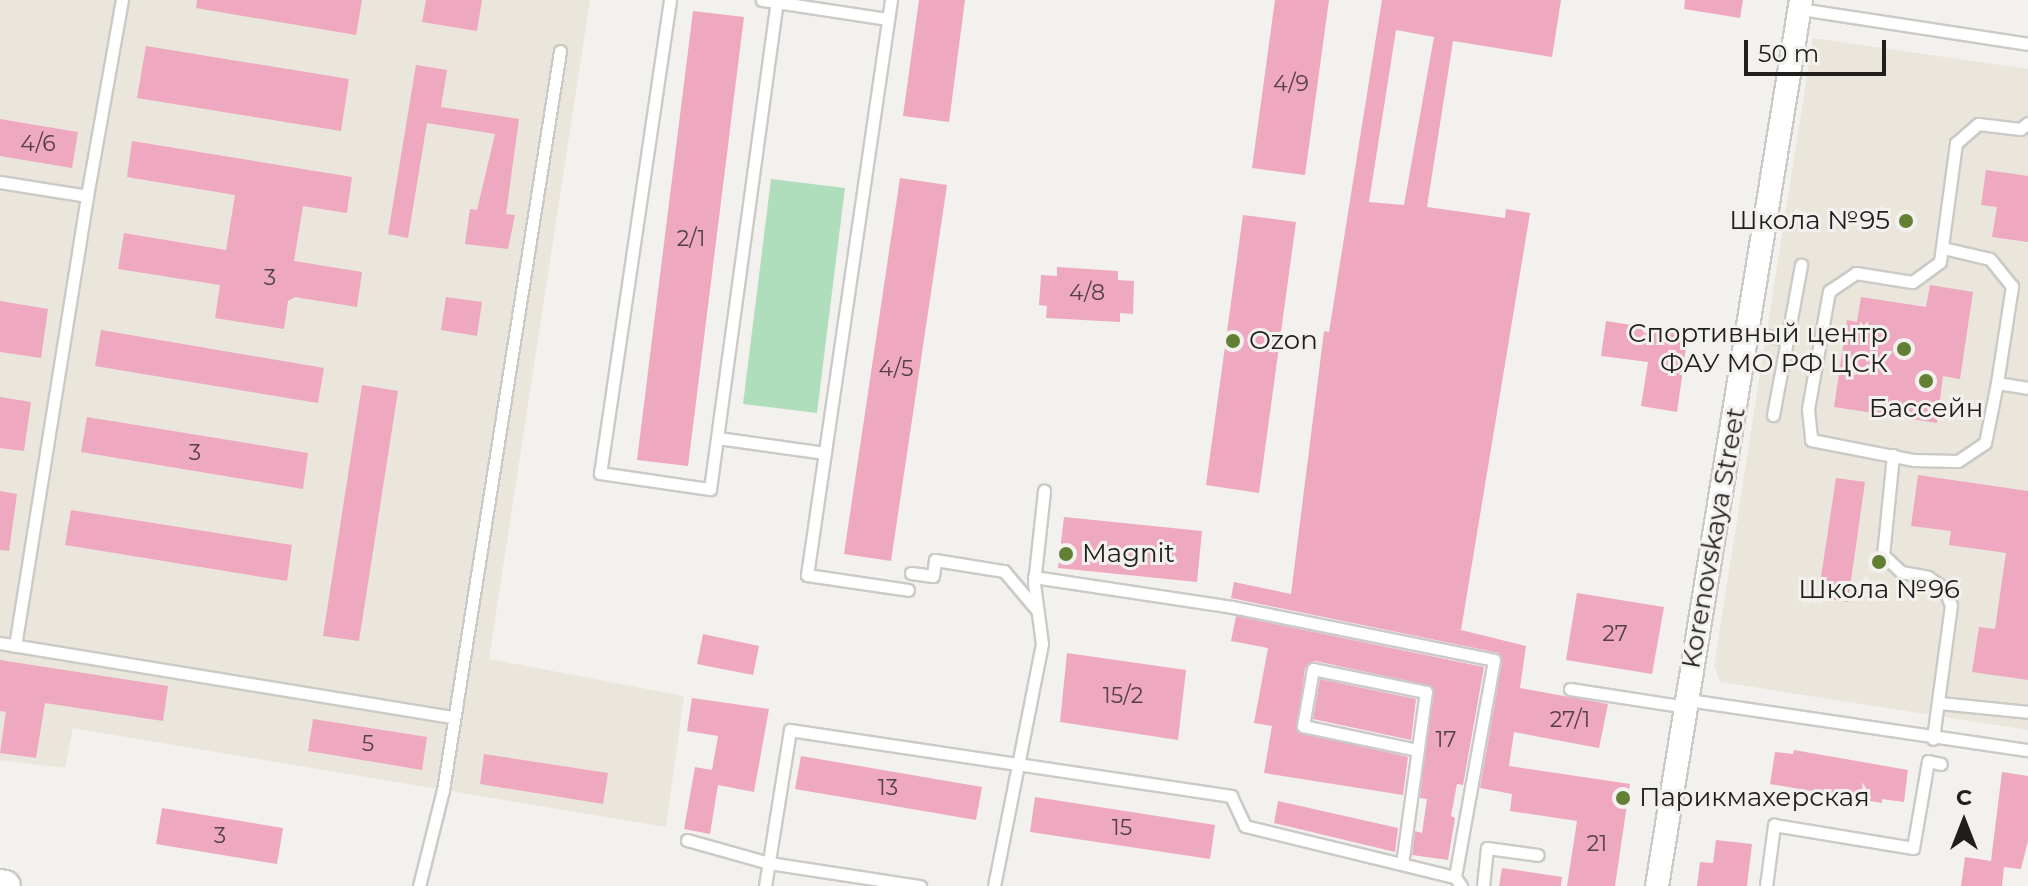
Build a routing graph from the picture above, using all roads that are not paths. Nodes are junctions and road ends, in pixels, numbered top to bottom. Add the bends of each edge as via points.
1 (122, 0) edge
2 (670, 0) edge
3 (762, 0) edge
4 (891, 0) edge
5 (777, 2) junction
6 (1800, 5) edge
7 (888, 19) junction
8 (2028, 44) edge
9 (560, 51) dead end
10 (2028, 123) edge
11 (0, 182) edge
12 (87, 196) junction
13 (1943, 248) junction
14 (1801, 265) dead end
15 (1749, 333) junction
16 (1787, 339) junction
17 (1997, 383) junction
18 (2028, 388) edge
19 (1773, 415) dead end
20 (718, 438) junction
21 (825, 453) junction
22 (1893, 455) junction
23 (1044, 491) dead end
24 (911, 573) dead end
25 (1034, 577) junction
26 (908, 590) dead end
27 (1038, 611) junction
28 (0, 643) edge
29 (15, 646) junction
30 (1570, 689) dead end
31 (1940, 703) junction
32 (1687, 704) junction
33 (2028, 712) edge
34 (454, 717) junction
35 (1933, 739) junction
36 (1417, 750) junction
37 (2028, 750) edge
38 (1019, 764) junction
39 (1941, 764) dead end
40 (687, 840) dead end
41 (1538, 855) dead end
42 (769, 863) junction
43 (1402, 864) junction
44 (1458, 882) edge
45 (419, 886) edge
46 (765, 886) edge
47 (920, 886) edge
48 (994, 886) edge
49 (1483, 886) edge
50 (1657, 886) edge
51 (1766, 886) edge

1 - 12 lane
2 - 20 lane via 600,473 710,489
3 - 5 lane
4 - 7 lane
5 - 7 lane
5 - 20 lane
6 - 8 lane
6 - 15 street, Korenovskaya Street
7 - 21 lane
9 - 34 lane
10 - 13 lane via 2020,129 1978,124 1956,143
11 - 12 lane
12 - 29 lane
13 - 17 lane via 1990,259 2012,286
13 - 22 lane via 1940,262 1912,282 1856,273 1829,291 1808,409 1811,440
14 - 16 lane
15 - 16 lane
15 - 32 street, Korenovskaya Street
16 - 19 lane
17 - 18 lane
17 - 22 lane via 1985,443 1958,461
20 - 21 lane
21 - 26 lane via 807,575
22 - 31 lane via 1883,555 1901,572 1928,577 1944,588 1951,605
23 - 25 lane
24 - 27 lane via 933,576 935,560 1004,571
25 - 27 lane
25 - 44 lane via 1232,607 1494,660
27 - 38 lane via 1042,644
28 - 29 lane
29 - 34 lane
30 - 32 lane
31 - 33 lane via 2022,716
31 - 35 lane
32 - 35 lane
32 - 50 street, Korenovskaya Street
34 - 45 lane via 443,790
35 - 37 lane
36 - 36 lane via 1426,692 1313,669 1303,726
36 - 43 lane
38 - 42 lane via 790,730
38 - 43 lane via 1231,796 1245,826
38 - 48 lane
39 - 51 lane via 1928,761 1913,848 1774,825
40 - 42 lane
41 - 49 lane via 1487,848
42 - 46 lane
42 - 47 lane
43 - 44 lane

